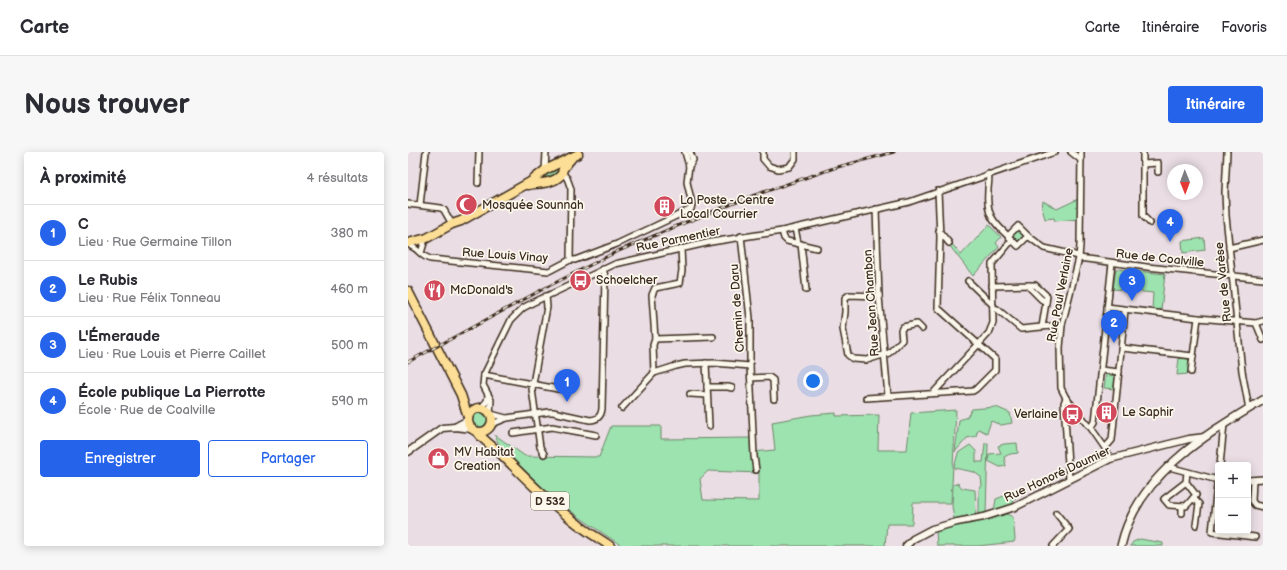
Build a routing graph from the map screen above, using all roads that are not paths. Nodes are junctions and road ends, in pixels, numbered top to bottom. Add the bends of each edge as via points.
1 (426, 152) edge
2 (479, 152) edge
3 (546, 152) edge
4 (685, 152) edge
5 (690, 152) edge
6 (763, 152) edge
7 (789, 152) edge
8 (796, 152) edge
9 (1055, 152) edge
10 (1071, 152) edge
11 (1081, 152) edge
12 (1143, 152) edge
13 (1227, 152) edge
14 (580, 153) edge
15 (1081, 160) junction
16 (1143, 164) junction
17 (689, 166) junction
18 (556, 168) junction
19 (1158, 172) dead end
20 (988, 174) junction
21 (540, 179) junction
22 (478, 183) dead end
23 (938, 191) junction
24 (408, 204) edge
25 (420, 205) junction
26 (876, 209) junction
27 (461, 221) junction
28 (1150, 223) dead end
29 (452, 224) junction
30 (795, 228) junction
31 (782, 231) junction
32 (940, 231) junction
33 (742, 236) junction
34 (1028, 236) junction
35 (1010, 238) junction
36 (1263, 240) edge
37 (424, 243) junction
38 (949, 243) dead end
39 (799, 244) junction
40 (409, 245) edge
41 (681, 248) junction
42 (817, 248) dead end
43 (1229, 248) junction
44 (421, 253) junction
45 (1079, 257) junction
46 (570, 260) junction
47 (1112, 263) junction
48 (603, 269) junction
49 (1232, 276) junction
50 (1263, 278) edge
51 (968, 281) dead end
52 (992, 286) junction
53 (806, 290) dead end
54 (408, 291) edge
55 (546, 296) junction
56 (879, 296) junction
57 (993, 307) junction
58 (1107, 308) junction
59 (1125, 310) junction
60 (1198, 318) junction
61 (1237, 321) junction
62 (1263, 321) edge
63 (1256, 323) junction
64 (1062, 325) junction
65 (1042, 327) junction
66 (922, 330) dead end
67 (713, 337) dead end
68 (655, 339) junction
69 (1263, 340) edge
70 (978, 344) junction
71 (1122, 348) junction
72 (885, 354) junction
73 (1193, 356) junction
74 (706, 363) junction
75 (750, 366) junction
76 (1101, 370) junction
77 (1119, 372) junction
78 (1191, 372) dead end
79 (654, 373) junction
80 (484, 375) junction
81 (751, 378) junction
82 (532, 384) junction
83 (707, 387) junction
84 (732, 388) dead end
85 (558, 389) dead end
86 (934, 393) junction
87 (690, 394) dead end
88 (461, 395) junction
89 (488, 395) junction
90 (706, 395) junction
91 (888, 396) junction
92 (866, 398) dead end
93 (1066, 398) junction
94 (774, 399) dead end
95 (1263, 400) edge
96 (479, 408) junction
97 (622, 408) dead end
98 (1249, 409) junction
99 (491, 414) junction
100 (535, 414) junction
101 (507, 418) junction
102 (468, 419) junction
103 (1224, 424) junction
104 (708, 426) dead end
105 (455, 427) junction
106 (490, 427) junction
107 (1091, 428) junction
108 (537, 429) junction
109 (474, 431) junction
110 (513, 433) dead end
111 (596, 436) dead end
112 (1192, 443) junction
113 (1105, 448) junction
114 (496, 450) junction
115 (408, 452) edge
116 (544, 454) dead end
117 (1110, 459) junction
118 (1220, 462) edge
119 (1169, 467) junction
120 (756, 470) dead end
121 (1187, 472) junction
122 (1215, 477) edge
123 (1069, 479) junction
124 (1263, 479) edge
125 (1251, 480) edge
126 (1186, 482) junction
127 (1251, 490) edge
128 (1193, 498) junction
129 (1216, 498) edge
130 (1182, 506) junction
131 (1263, 507) edge
132 (1182, 512) dead end
133 (1056, 514) dead end
134 (1196, 525) dead end
135 (1255, 537) dead end
136 (610, 546) edge
137 (906, 546) edge
138 (1053, 546) edge
139 (1121, 546) edge

1 - 25 street
2 - 22 street
3 - 18 street via 547,162
4 - 17 street
5 - 17 street via 693,160
6 - 8 street via 763,159 769,166 778,169 789,167 795,160
7 - 8 street
9 - 20 street, Rue Parmentier
10 - 15 street
11 - 15 street, Rue Paul Verlaine
12 - 16 street
13 - 43 street, Rue de Varèse via 1225,192
14 - 18 main road
15 - 45 street, Rue Paul Verlaine
16 - 19 street via 1158,163
16 - 28 street via 1143,216
17 - 46 street, Rue Louis Vinay via 691,209 616,244
18 - 21 main road
18 - 21 main road via 559,177 548,183
18 - 46 street via 567,178 571,188
20 - 23 street, Rue Parmentier
20 - 35 street via 990,216
21 - 27 main road
23 - 26 street, Rue Parmentier via 910,202
23 - 32 street
24 - 25 street
25 - 29 street via 441,208
26 - 30 street, Rue Parmentier
26 - 56 street, Rue Jean Chambon
27 - 29 main road
27 - 37 main road
29 - 40 main road
30 - 31 street, Rue Parmentier
30 - 39 street
31 - 33 street, Rue Parmentier
31 - 39 street via 787,241
32 - 38 street
32 - 70 street via 938,308
33 - 41 street, Rue Parmentier
33 - 75 street, Chemin de Daru via 750,318
34 - 35 street via 1018,246
34 - 35 street, Rue de Coalville via 1018,226
34 - 45 street, Rue de Coalville via 1044,248
35 - 52 street via 992,264
36 - 43 street
37 - 40 main road
37 - 44 street
39 - 42 street
39 - 53 street
40 - 44 street, Rue Louis Vinay
41 - 48 street, Rue Parmentier
41 - 68 street via 680,283 655,288 653,291
43 - 49 street, Rue de Varèse
44 - 46 street, Rue Louis Vinay via 431,259 549,271
45 - 47 street, Rue de Coalville
45 - 64 street, Rue Paul Verlaine
47 - 49 street, Rue de Coalville
47 - 58 street
48 - 55 street, Rue Parmentier
48 - 100 street via 605,276 600,416 594,420 553,412
49 - 50 street, Rue de Coalville
49 - 61 street, Rue de Varèse
51 - 57 street
52 - 57 street
52 - 65 street via 1035,285 1047,296
54 - 88 main road
55 - 80 street, Rue Parmentier via 523,308 511,320
55 - 82 street via 547,307
56 - 72 street, Rue Jean Chambon
56 - 72 street via 849,295 845,298 843,329 848,355 853,359 867,360
57 - 65 street via 1021,329
57 - 70 street via 992,328
58 - 59 street
58 - 76 street
59 - 60 street
59 - 71 street
60 - 61 street
60 - 73 street
61 - 63 street
61 - 98 street, Rue de Varèse
62 - 63 street
63 - 69 street
64 - 65 street
64 - 93 street, Rue Paul Verlaine via 1060,372 1061,388
66 - 72 street via 917,324 903,327 902,340
67 - 68 street
68 - 79 street
70 - 86 street
70 - 86 street via 995,359 995,370 973,391
71 - 73 street
71 - 77 street
72 - 91 street, Rue Jean Chambon
73 - 78 street
74 - 75 street
74 - 79 street via 685,364
74 - 83 street
75 - 81 street, Chemin de Daru
76 - 77 street
76 - 107 street via 1095,422
77 - 113 street via 1112,440
79 - 97 street
80 - 82 street
80 - 89 street via 483,385
81 - 94 street via 769,377 773,380
81 - 120 street, Chemin de Daru
82 - 85 street
82 - 100 street
83 - 84 street
83 - 90 street
86 - 91 street
87 - 90 street
88 - 96 main road
88 - 102 main road
89 - 96 street via 487,402
89 - 99 street via 491,400
90 - 104 street
91 - 92 street
93 - 107 street
93 - 123 street, Rue Paul Verlaine via 1064,403
95 - 98 main road
96 - 99 main road
96 - 102 main road via 473,410
98 - 103 main road
99 - 101 street
99 - 106 main road
100 - 101 street
100 - 108 street
101 - 106 street
102 - 105 street
102 - 109 main road
103 - 112 main road
103 - 118 street
105 - 109 street
105 - 115 street via 442,428
106 - 109 main road via 483,432
106 - 114 main road, D 532 via 491,439
107 - 113 street
108 - 110 street
108 - 111 street via 552,427
108 - 116 street
109 - 114 main road, D 532
112 - 117 street, Rue Honoré Daumier via 1177,442
112 - 119 main road
113 - 117 street
114 - 136 main road, D 532 via 560,510
117 - 123 street, Rue Honoré Daumier
119 - 121 street
119 - 139 main road via 1136,507
121 - 122 street
121 - 126 street
123 - 137 street, Rue Honoré Daumier via 1015,507 932,529 913,539
124 - 125 street
126 - 128 street via 1196,495
126 - 130 street via 1164,499 1169,504
127 - 131 street via 1252,501 1255,505
128 - 130 street via 1186,506
128 - 134 street via 1198,504
129 - 135 street via 1212,532
130 - 132 street
133 - 138 street via 1069,529

